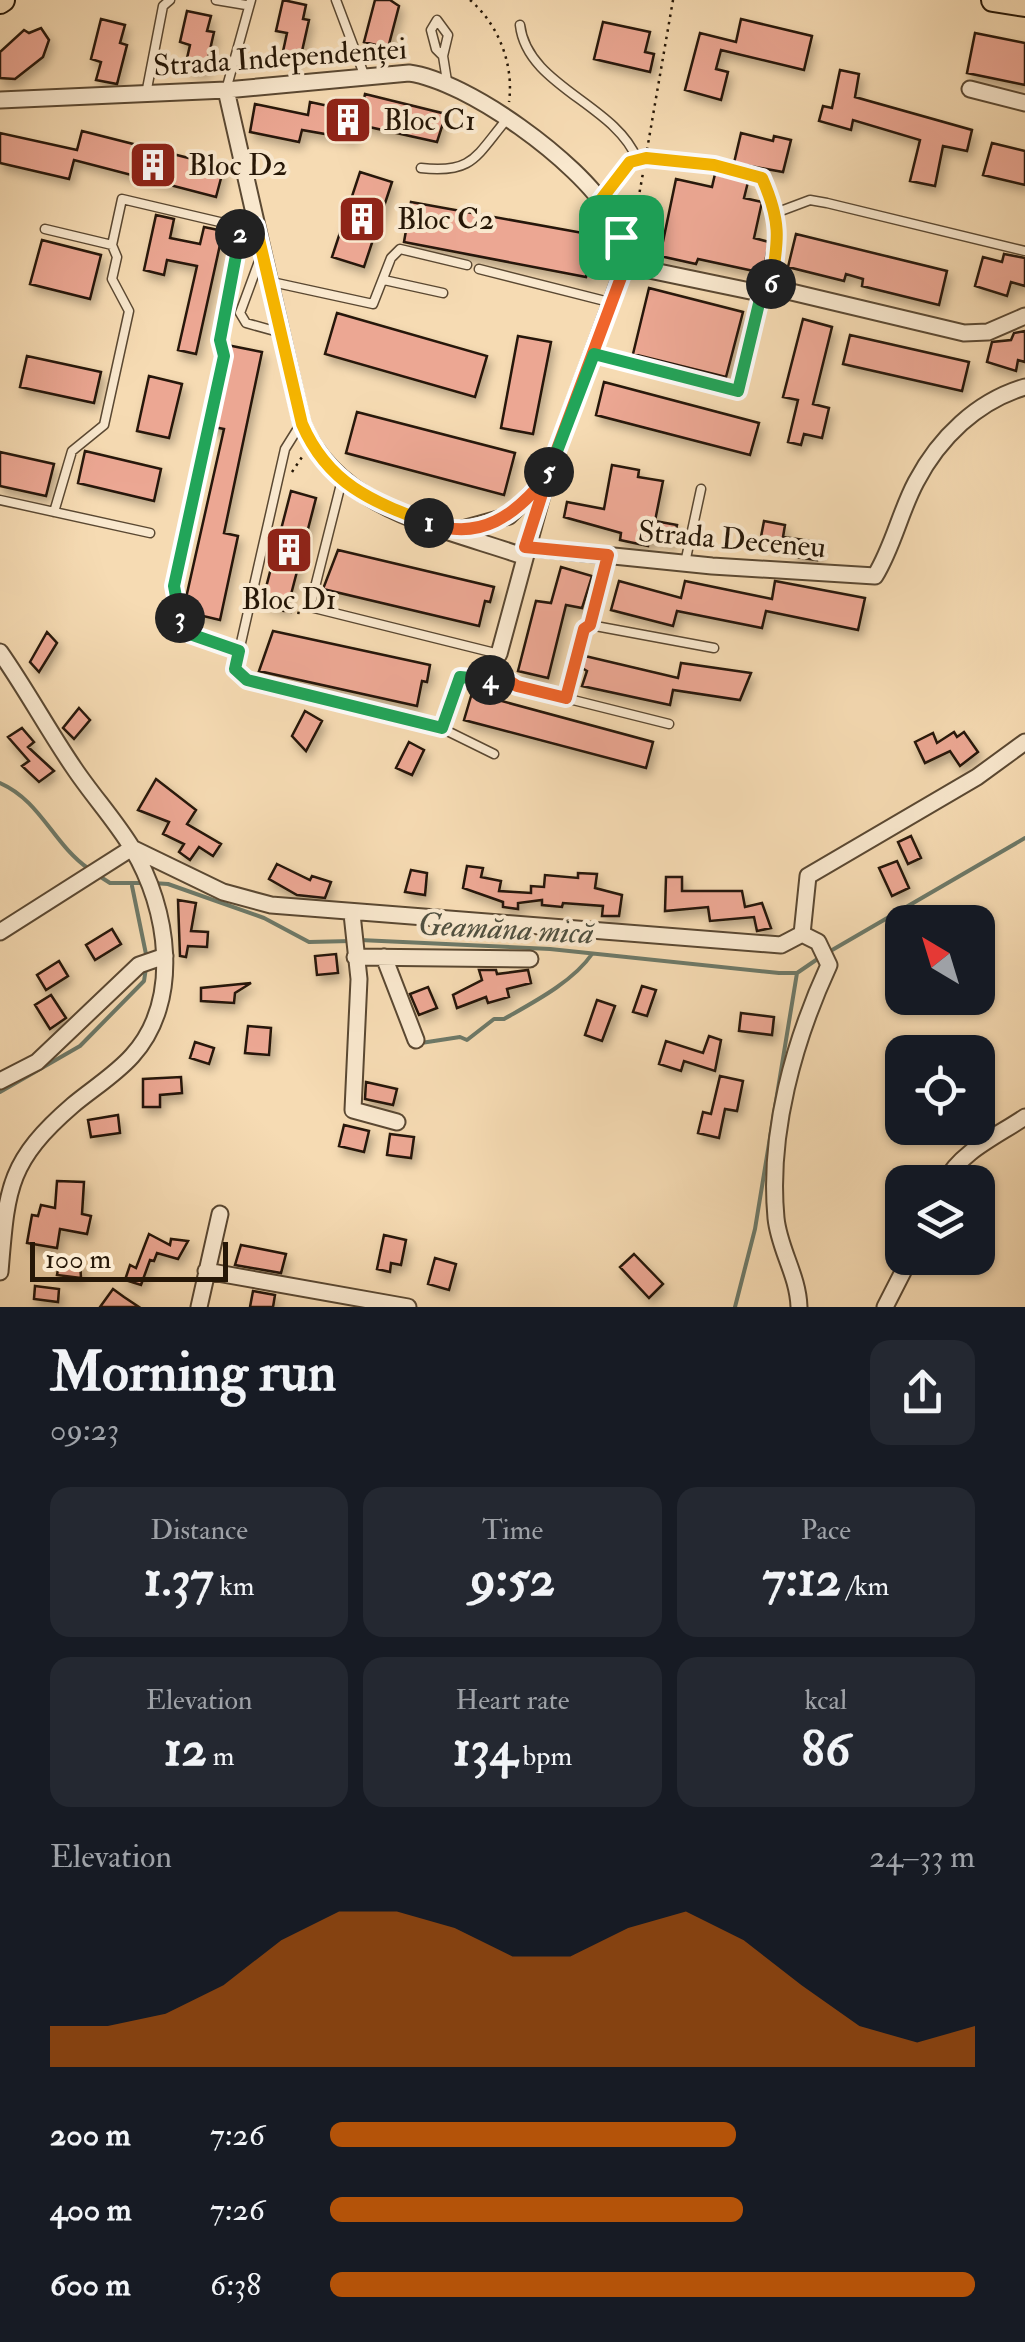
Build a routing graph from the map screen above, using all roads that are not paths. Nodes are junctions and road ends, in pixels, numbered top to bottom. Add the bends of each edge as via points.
1 (170, 0) edge
2 (216, 0) edge
3 (336, 0) edge
4 (993, 0) edge
5 (249, 2) edge
6 (1025, 5) edge
7 (520, 25) dead end
8 (443, 56) dead end
9 (365, 77) junction
10 (447, 81) junction
11 (970, 88) dead end
12 (226, 90) junction
13 (146, 94) junction
14 (0, 100) edge
15 (1025, 104) edge
16 (507, 119) junction
17 (641, 159) junction
18 (421, 168) dead end
19 (600, 201) junction
20 (778, 212) junction
21 (249, 226) junction
22 (45, 230) dead end
23 (112, 245) junction
24 (262, 252) junction
25 (1025, 252) edge
26 (626, 264) junction
27 (466, 266) dead end
28 (479, 269) dead end
29 (384, 280) junction
30 (270, 281) junction
31 (766, 291) junction
32 (443, 293) dead end
33 (613, 304) junction
34 (1025, 316) edge
35 (282, 333) junction
36 (594, 354) junction
37 (1025, 387) edge
38 (302, 424) junction
39 (207, 441) road end
40 (547, 476) junction
41 (342, 480) junction
42 (701, 489) dead end
43 (0, 500) edge
44 (54, 512) junction
45 (450, 531) junction
46 (150, 533) dead end
47 (524, 551) junction
48 (608, 555) junction
49 (685, 563) junction
50 (590, 625) junction
51 (714, 648) dead end
52 (239, 651) junction
53 (0, 652) edge
54 (499, 654) junction
55 (500, 675) junction
56 (566, 698) junction
57 (669, 724) dead end
58 (442, 728) junction
59 (1025, 742) edge
60 (494, 754) dead end
61 (132, 848) junction
62 (353, 920) junction
63 (0, 932) edge
64 (802, 934) junction
65 (354, 952) junction
66 (384, 957) junction
67 (530, 958) dead end
68 (151, 961) junction
69 (416, 1040) dead end
70 (0, 1080) edge
71 (1025, 1117) edge
72 (397, 1122) dead end
73 (958, 1165) edge
74 (220, 1214) dead end
75 (206, 1271) junction
76 (0, 1272) edge
77 (901, 1275) edge
78 (199, 1307) edge
79 (408, 1307) edge
80 (800, 1307) edge
81 (885, 1307) edge

1 - 13 lane via 163,6
2 - 5 lane
3 - 9 lane
4 - 6 main road
5 - 12 lane
7 - 17 lane via 532,56
8 - 10 lane
9 - 10 street, Strada Independenței via 410,73
9 - 12 street, Strada Independenței
10 - 16 street, Strada Independenței
11 - 15 street
12 - 13 street, Strada Independenței
12 - 21 street, Strada Deceneu
13 - 14 street, Strada Independenței
16 - 18 lane via 464,167
16 - 19 street, Strada Independenței
17 - 19 lane via 624,166
17 - 20 lane via 744,170 762,178
19 - 26 street, Strada Independenței via 621,237
20 - 25 lane via 810,200
20 - 31 lane
21 - 23 lane via 122,199
21 - 24 street, Strada Deceneu
22 - 23 lane
23 - 44 lane via 112,279 129,312 104,424 72,451
24 - 30 street, Strada Deceneu
24 - 35 lane via 240,313 246,323
26 - 31 street
26 - 33 street
27 - 29 lane via 400,249
28 - 33 lane
29 - 30 lane via 378,298 366,304
29 - 32 lane
30 - 35 street, Strada Deceneu
31 - 34 street via 964,333 988,332
31 - 36 lane via 738,391
33 - 36 street
35 - 38 street, Strada Deceneu
36 - 40 street
37 - 49 street, Strada Deceneu via 967,415 917,480 874,576
38 - 41 street, Strada Deceneu
38 - 52 lane via 285,449
39 - 52 lane via 173,597 190,634
40 - 45 street via 509,516
40 - 47 street
41 - 45 street, Strada Deceneu via 366,500
41 - 54 lane via 310,606
42 - 49 lane
43 - 44 lane
44 - 46 lane
45 - 47 street, Strada Deceneu
47 - 48 street, Strada Deceneu
47 - 54 street
48 - 49 street, Strada Deceneu
48 - 50 lane
50 - 51 lane
50 - 56 lane
52 - 58 lane via 235,669 247,680
53 - 61 street
54 - 55 lane
55 - 56 lane
55 - 58 lane via 485,682 460,677
56 - 57 lane
58 - 60 lane
59 - 64 street via 808,876
61 - 62 street via 223,892
61 - 63 street
61 - 68 street via 148,886
62 - 64 street via 781,945
62 - 65 street
64 - 80 street via 818,942 830,964 802,1029 774,1174 776,1224
65 - 66 street
65 - 72 street via 359,979 353,1110
66 - 67 street
66 - 69 street
68 - 70 street via 38,1062
68 - 76 street via 164,992 154,1026 131,1058 70,1107 14,1170
71 - 73 street
74 - 75 street
75 - 78 street
75 - 79 street
77 - 81 street

